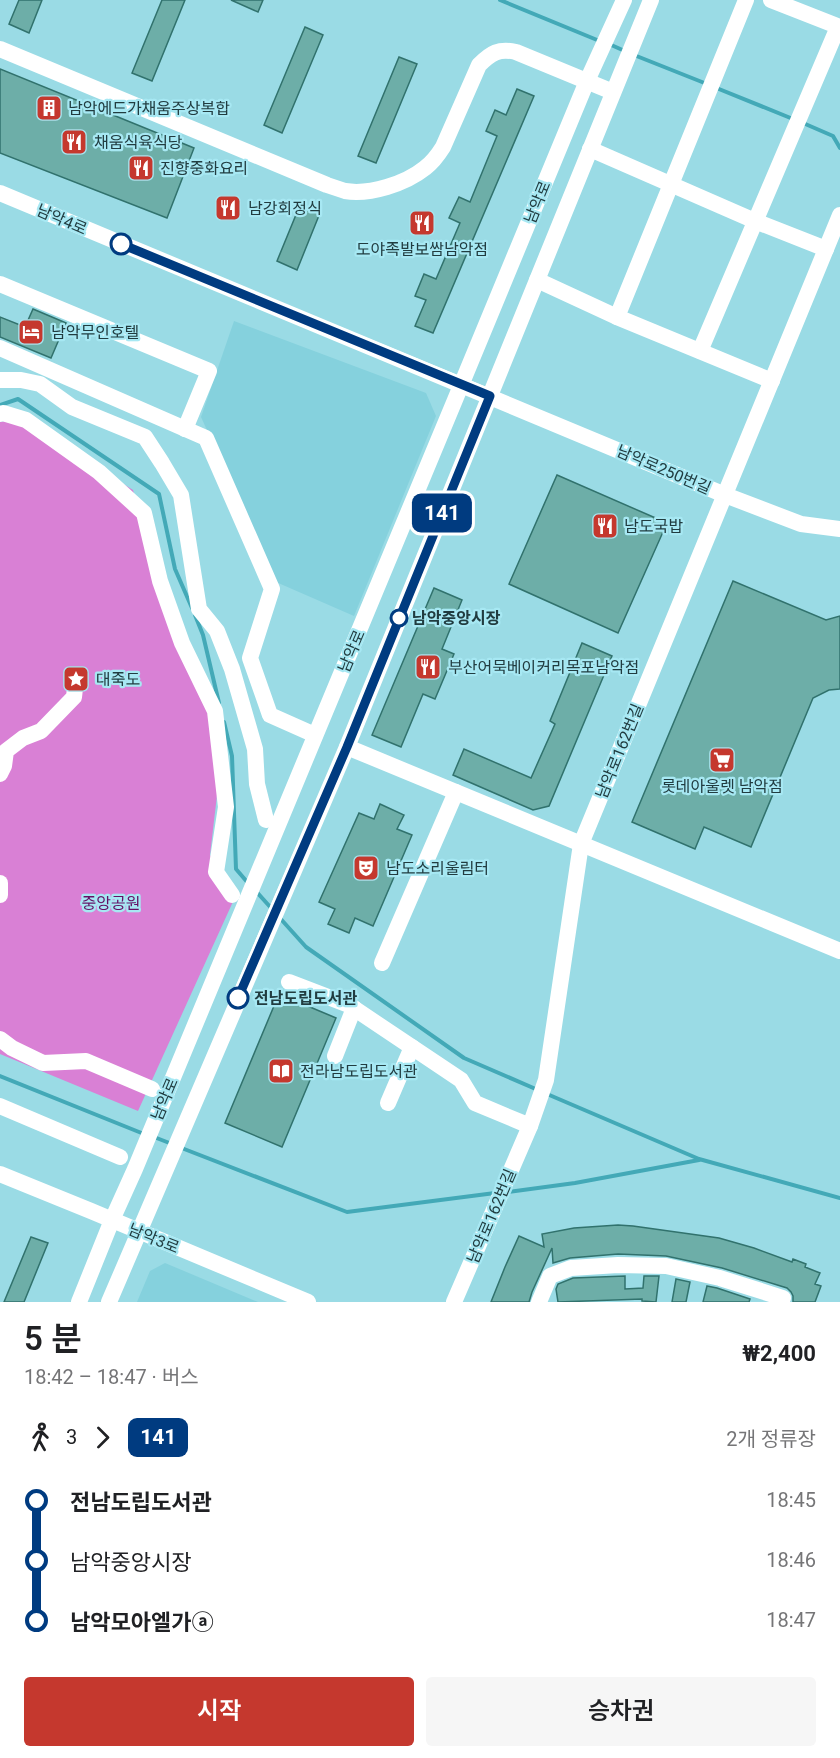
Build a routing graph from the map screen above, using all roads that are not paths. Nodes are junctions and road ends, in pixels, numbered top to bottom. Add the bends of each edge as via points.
1 (651, 0) edge
2 (746, 0) edge
3 (771, 0) edge
4 (622, 6) edge
5 (839, 27) edge
6 (0, 49) edge
7 (590, 76) junction
8 (613, 92) junction
9 (590, 149) junction
10 (671, 186) junction
11 (0, 193) edge
12 (840, 215) edge
13 (755, 221) junction
14 (826, 249) junction
15 (537, 280) junction
16 (0, 284) edge
17 (617, 317) junction
18 (0, 348) edge
19 (700, 351) junction
20 (0, 380) edge
21 (772, 381) junction
22 (462, 385) junction
23 (490, 396) junction
24 (0, 414) edge
25 (185, 429) junction
26 (725, 495) junction
27 (840, 529) edge
28 (76, 679) dead end
29 (315, 735) junction
30 (347, 747) junction
31 (0, 774) edge
32 (456, 792) junction
33 (266, 820) dead end
34 (581, 844) junction
35 (0, 883) edge
36 (0, 895) edge
37 (232, 895) dead end
38 (840, 951) edge
39 (382, 963) dead end
40 (289, 982) dead end
41 (354, 1008) junction
42 (0, 1039) edge
43 (412, 1047) junction
44 (335, 1056) dead end
45 (152, 1089) dead end
46 (388, 1103) dead end
47 (0, 1106) edge
48 (532, 1122) junction
49 (120, 1157) dead end
50 (0, 1174) edge
51 (112, 1220) junction
52 (139, 1231) junction
53 (79, 1302) edge
54 (109, 1302) edge
55 (308, 1302) edge
56 (454, 1302) edge
57 (539, 1302) edge
58 (781, 1302) edge

1 - 8 street, 남악로
2 - 10 street
3 - 5 street
4 - 7 street, 남악로
5 - 13 street
6 - 7 street via 327,185 355,192 407,179 435,159 479,65 490,54 507,50
7 - 8 street
7 - 22 street, 남악로
8 - 9 street, 남악로
9 - 10 street
9 - 15 street, 남악로
10 - 13 street
10 - 17 street
11 - 22 street, 남악4로
12 - 14 street, 남악로162번길
13 - 14 street
13 - 19 street
14 - 21 street, 남악로162번길
15 - 17 street
15 - 23 street, 남악로
16 - 25 street via 209,371
17 - 19 street
18 - 25 street
19 - 21 street
20 - 33 street via 40,384 72,407 145,437 162,463 181,495 199,609 216,631 232,669 255,749 257,784
21 - 26 street, 남악로162번길
22 - 23 street, 남악4로
22 - 29 street, 남악로
23 - 26 street, 남악로250번길
23 - 30 street, 남악로
24 - 37 street via 26,420 99,472 144,513 160,581 178,633 215,711 226,807 216,872
25 - 29 street via 206,438 272,589 250,658 270,715
26 - 27 street, 남악로250번길 via 801,524
26 - 34 street, 남악로162번길
28 - 31 street via 74,697 41,731 6,751
29 - 51 street, 남악로
30 - 32 street
30 - 52 street, 남악로
32 - 34 street
32 - 39 street
34 - 38 street
34 - 48 street, 남악로162번길 via 546,1080
35 - 36 street
40 - 41 street
41 - 43 street
41 - 44 street
42 - 45 street via 43,1063 86,1061
43 - 46 street
43 - 48 street via 461,1080 475,1103
47 - 49 street
48 - 56 street, 남악로162번길
50 - 51 street, 남악3로
51 - 52 street, 남악3로
51 - 53 street, 남악로
52 - 54 street, 남악로
52 - 55 street, 남악3로
57 - 58 street via 550,1276 571,1268 618,1265 666,1266 730,1281 783,1299

